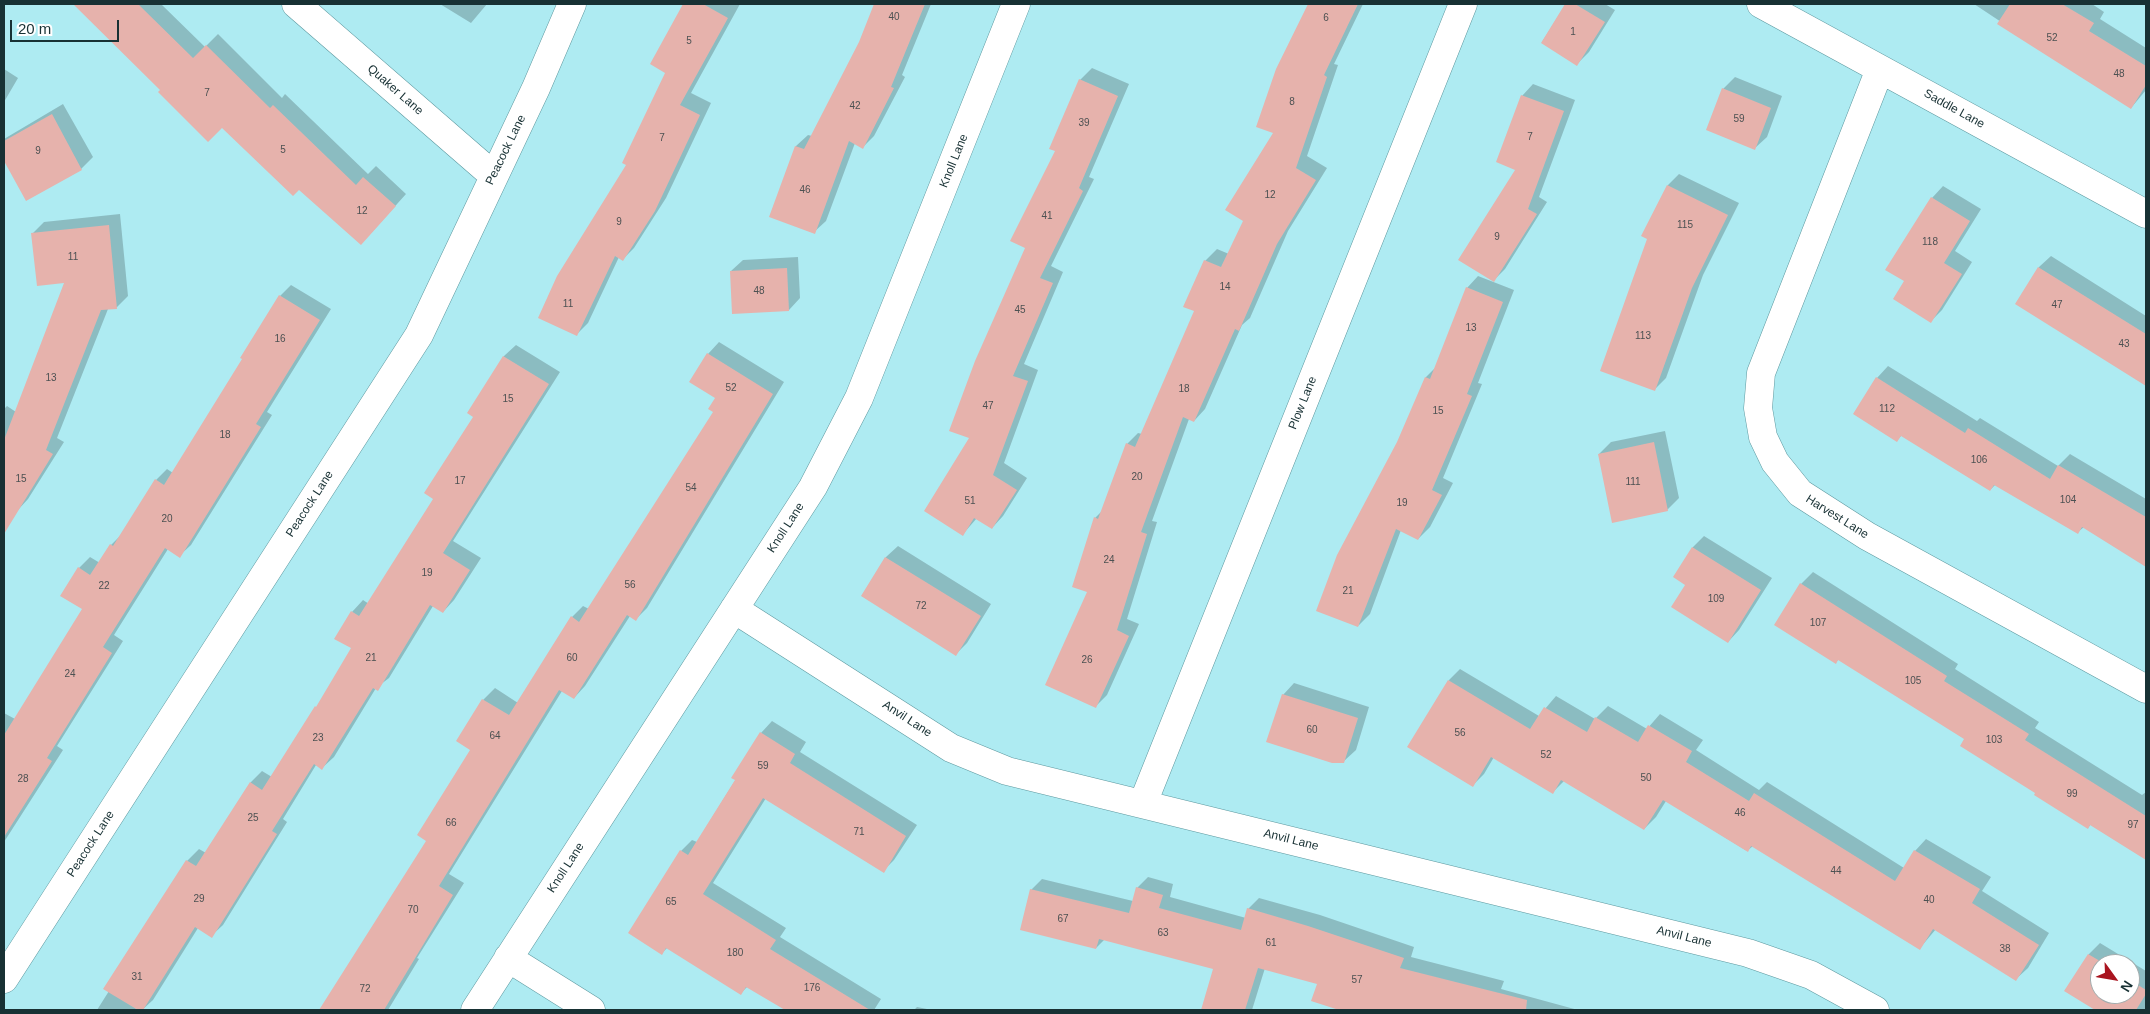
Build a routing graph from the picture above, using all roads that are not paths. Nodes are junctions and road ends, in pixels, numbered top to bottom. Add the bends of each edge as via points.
1 (296, 4) edge
2 (572, 4) edge
3 (1016, 4) edge
4 (1463, 4) edge
5 (1761, 4) edge
6 (1880, 69) junction
7 (494, 176) junction
8 (2146, 214) edge
9 (734, 609) junction
10 (2146, 689) edge
11 (1143, 803) junction
12 (508, 958) junction
13 (4, 979) edge
14 (474, 1010) edge
15 (591, 1010) edge
16 (1874, 1010) edge

1 - 7 street, Quaker Lane
2 - 7 street, Peacock Lane
3 - 9 street, Knoll Lane via 859,398 813,487
4 - 11 street, Plow Lane
5 - 6 street, Saddle Lane
6 - 8 street, Saddle Lane
6 - 10 street, Harvest Lane via 1761,373 1758,408 1763,437 1774,462 1800,493 1867,536
7 - 13 street, Peacock Lane via 419,335
9 - 11 street, Anvil Lane via 951,748 1007,771
9 - 12 street, Knoll Lane
11 - 16 street, Anvil Lane via 1748,953 1811,975
12 - 14 street, Knoll Lane
12 - 15 street

